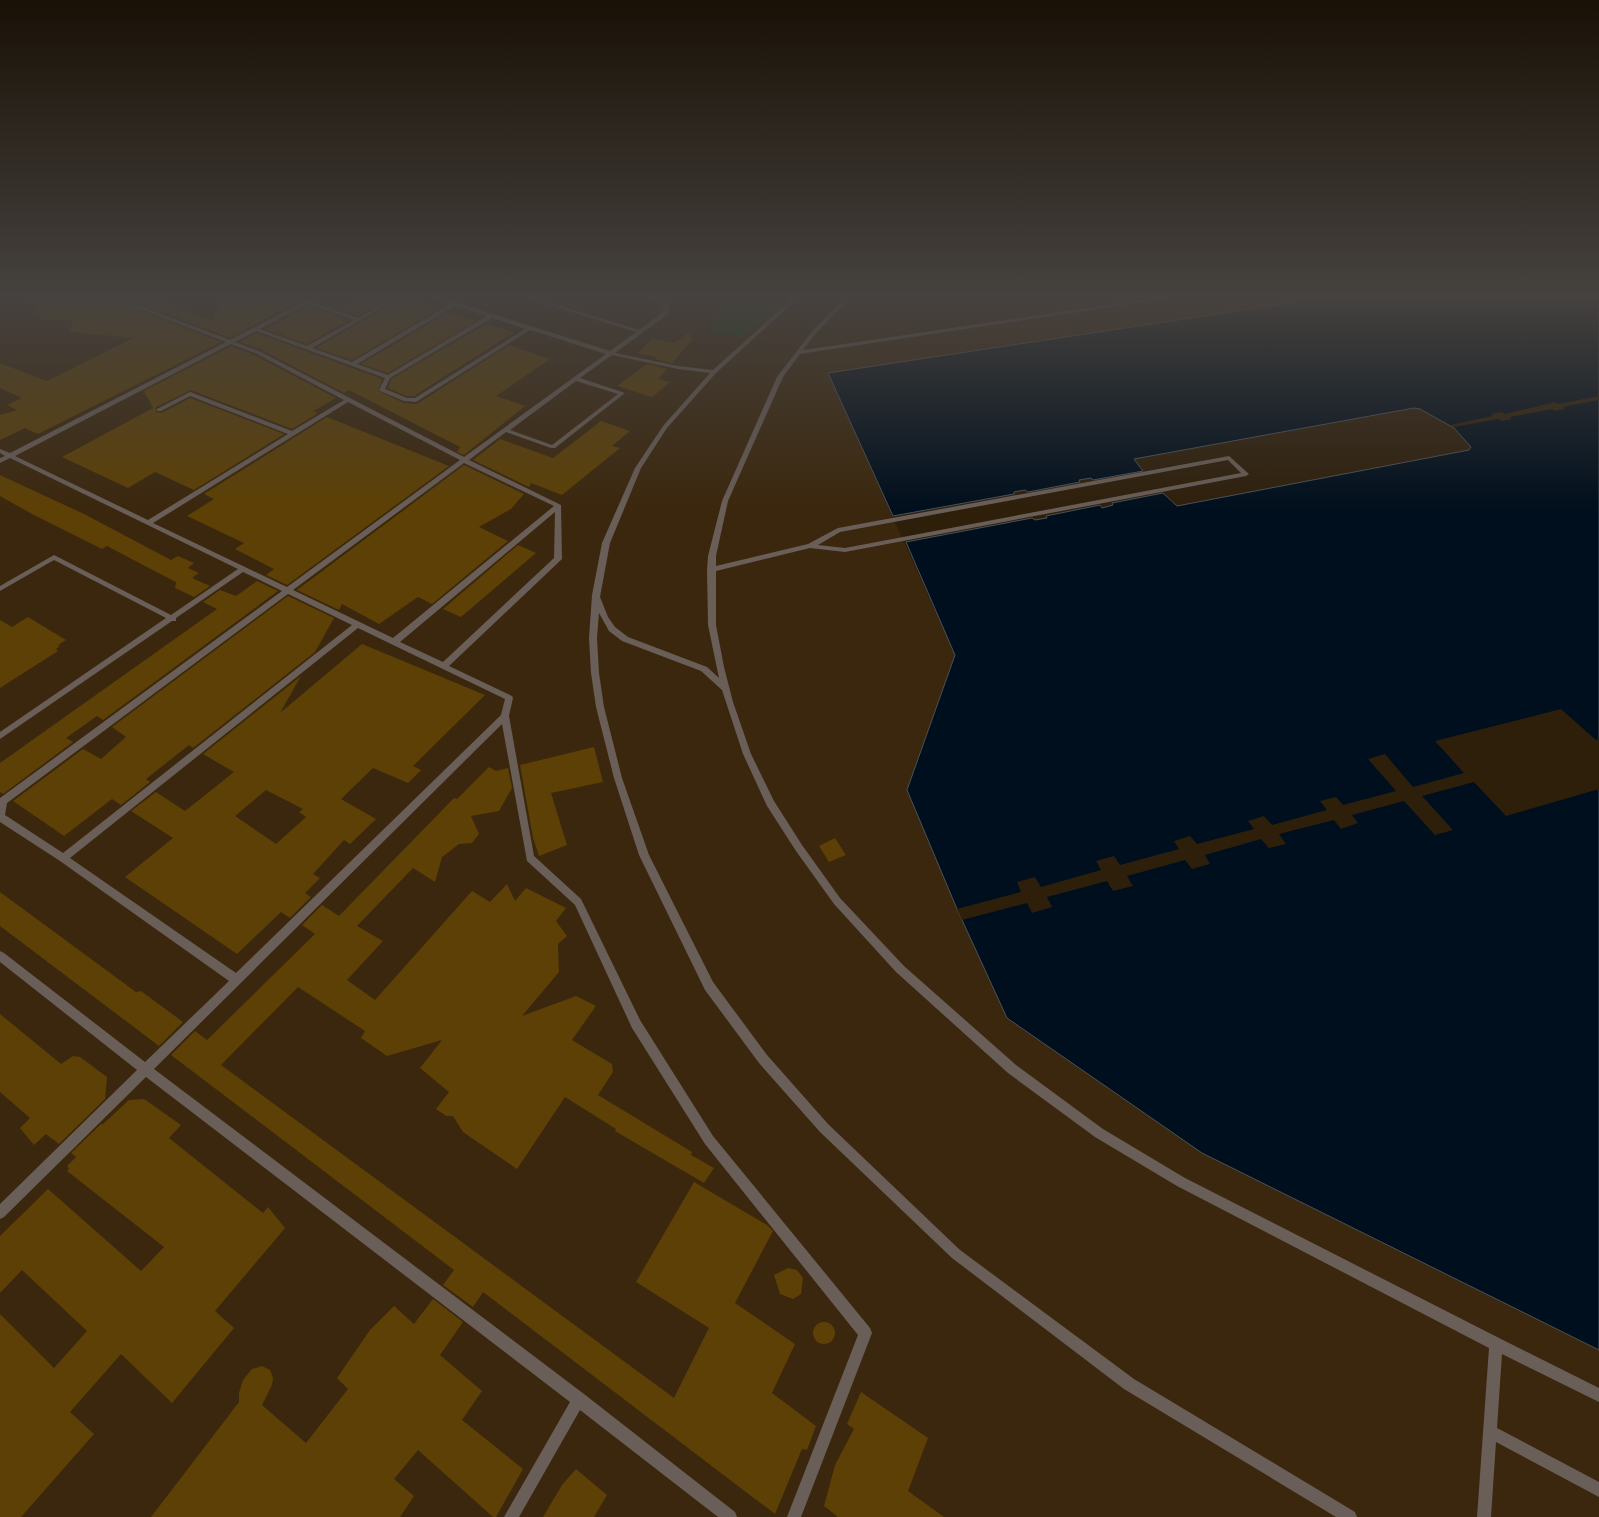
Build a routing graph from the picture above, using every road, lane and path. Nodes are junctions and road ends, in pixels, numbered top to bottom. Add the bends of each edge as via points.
1 (181, 368) edge
2 (287, 368) edge
3 (363, 368) edge
4 (404, 368) edge
5 (467, 368) edge
6 (592, 368) edge
7 (680, 368) edge
8 (719, 368) edge
9 (787, 368) edge
10 (714, 372) junction
11 (388, 377) junction
12 (576, 379) junction
13 (347, 400) junction
14 (159, 410) dead end
15 (505, 430) junction
16 (293, 434) junction
17 (0, 451) edge
18 (10, 456) junction
19 (464, 460) junction
20 (0, 461) edge
21 (559, 506) junction
22 (148, 523) junction
23 (810, 546) junction
24 (243, 569) junction
25 (711, 570) junction
26 (0, 589) edge
27 (287, 590) junction
28 (596, 595) junction
29 (173, 619) junction
30 (358, 624) junction
31 (394, 642) junction
32 (444, 666) junction
33 (726, 690) junction
34 (505, 716) junction
35 (0, 736) edge
36 (63, 858) junction
37 (0, 956) edge
38 (237, 980) junction
39 (145, 1070) junction
40 (0, 1213) edge
41 (1496, 1344) junction
42 (1599, 1396) edge
43 (579, 1399) junction
44 (1491, 1432) junction
45 (1599, 1490) edge
46 (511, 1517) edge
47 (730, 1517) edge
48 (794, 1517) edge
49 (1350, 1517) edge
50 (1484, 1517) edge

1 - 18 lane
2 - 13 lane
3 - 11 lane
4 - 11 lane
5 - 11 lane via 416,400 406,400 382,390
6 - 12 lane
7 - 10 lane
8 - 10 lane
9 - 25 lane via 768,401 725,501
10 - 28 lane via 665,427 638,468 606,543
12 - 15 lane
12 - 15 lane via 622,393 554,447
13 - 16 lane
13 - 19 lane
14 - 16 lane via 190,394
15 - 19 lane
16 - 22 lane
17 - 18 lane
18 - 20 lane
18 - 22 lane
19 - 21 lane
19 - 27 lane
21 - 31 lane
21 - 32 lane via 558,559
22 - 24 lane
23 - 23 lane via 838,530 1229,458 1246,474 844,550
23 - 25 lane
24 - 27 lane
24 - 29 lane
25 - 33 lane via 712,625
26 - 29 lane via 54,557
27 - 30 lane
27 - 36 lane via 3,801 0,817
28 - 33 lane via 604,618 612,629 633,642 704,669
28 - 49 lane via 593,638 600,707 618,778 644,855 709,986 763,1059 824,1128 956,1254 1129,1384
29 - 35 lane
30 - 31 lane
30 - 36 lane
31 - 32 lane
32 - 34 lane via 509,698
33 - 41 lane via 747,754 770,802 798,848 832,893 900,969 1012,1069 1099,1133 1181,1182
34 - 38 lane
34 - 48 lane via 530,858 578,902 636,1024 709,1140 865,1333
36 - 38 lane
37 - 39 lane
38 - 39 lane
39 - 40 lane
39 - 43 lane
41 - 42 lane
41 - 44 lane
43 - 46 lane
43 - 47 lane
44 - 45 lane
44 - 50 lane

